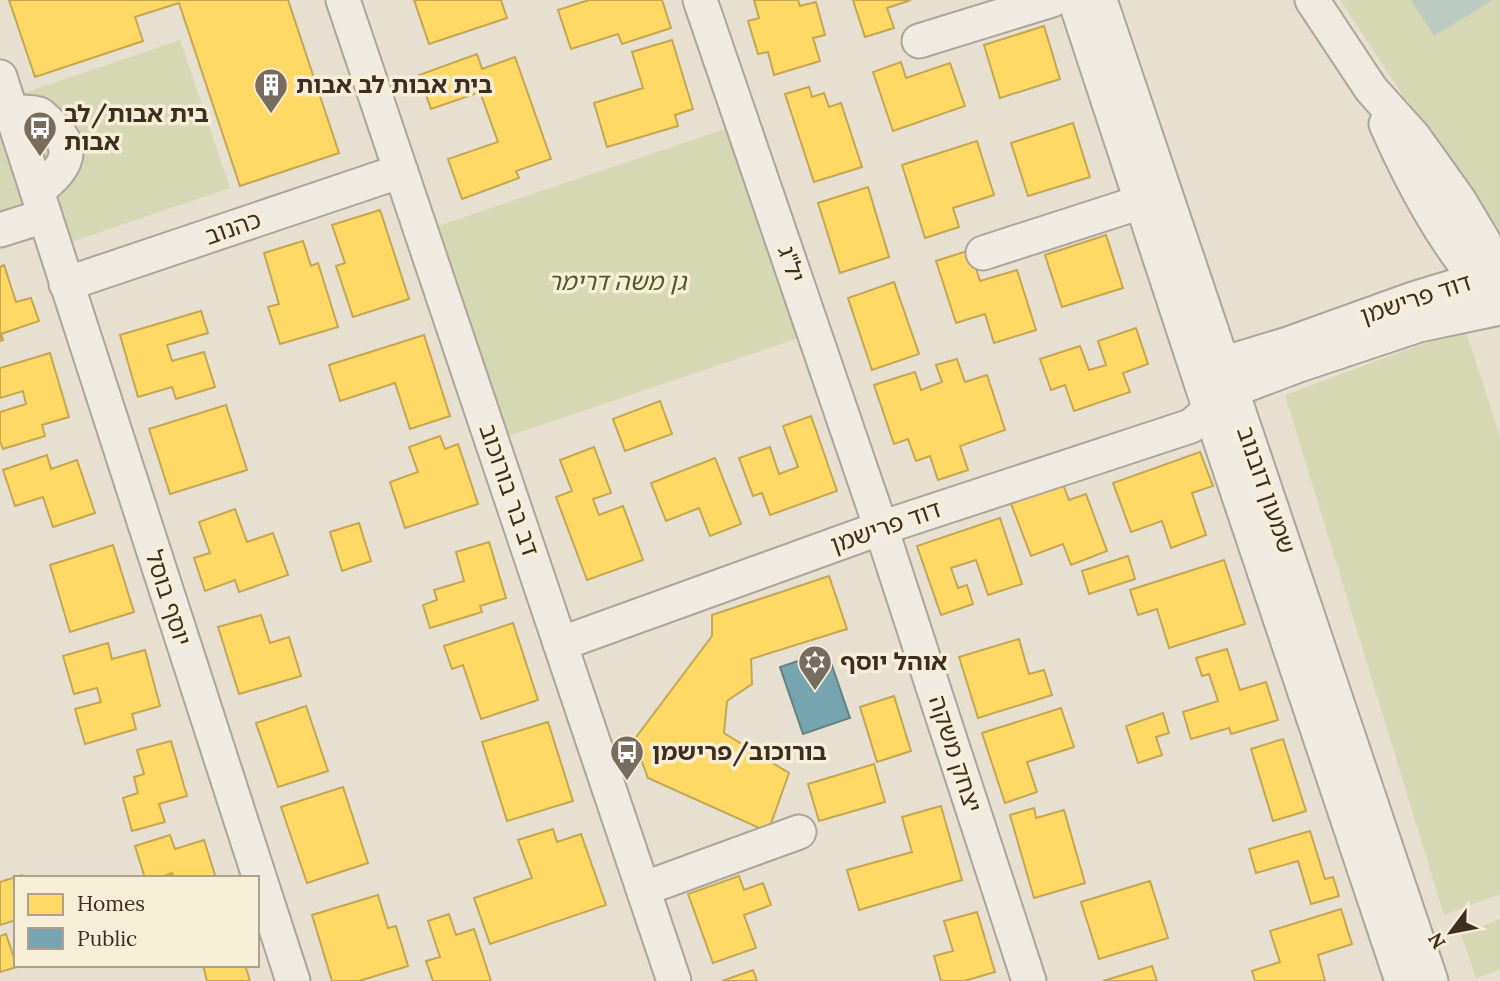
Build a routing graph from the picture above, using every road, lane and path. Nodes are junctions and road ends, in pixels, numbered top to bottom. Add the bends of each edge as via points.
1 (343, 0) edge
2 (700, 0) edge
3 (1052, 0) edge
4 (1075, 0) edge
5 (1100, 0) edge
6 (1312, 0) edge
7 (919, 41) dead end
8 (4, 94) edge
9 (401, 171) junction
10 (1141, 202) junction
11 (40, 203) junction
12 (0, 230) edge
13 (984, 253) dead end
14 (1491, 284) edge
15 (66, 285) junction
16 (1500, 308) edge
17 (1221, 388) junction
18 (881, 528) junction
19 (561, 644) junction
20 (799, 832) dead end
21 (259, 876) edge
22 (259, 877) edge
23 (643, 889) junction
24 (293, 981) edge
25 (674, 981) edge
26 (1029, 981) edge
27 (1402, 981) edge
28 (1431, 981) edge

1 - 9 street, דב בר בורוכוב
2 - 18 street, יל"ג
3 - 7 street
4 - 10 street, שמעון דובנוב
5 - 17 street, שמעון דובנוב
6 - 14 street via 1371,89 1452,188 1484,242
8 - 11 street, יוסף בוסל
9 - 15 street, כהנוב
9 - 19 street, דב בר בורוכוב
10 - 13 street
10 - 17 street, שמעון דובנוב
11 - 12 street
11 - 15 street, יוסף בוסל
14 - 16 street
14 - 17 street, דוד פרישמן via 1413,299 1287,344
15 - 21 street, יוסף בוסל
16 - 17 street, דוד פרישמן via 1419,325
17 - 18 street, דוד פרישמן via 1191,426
17 - 27 street, שמעון דובנוב
17 - 28 street, שמעון דובנוב
18 - 19 street, דוד פרישמן
18 - 26 street, יצחק משקה
19 - 23 street, דב בר בורוכוב
20 - 23 street
22 - 24 street, יוסף בוסל
23 - 25 street, דב בר בורוכוב

